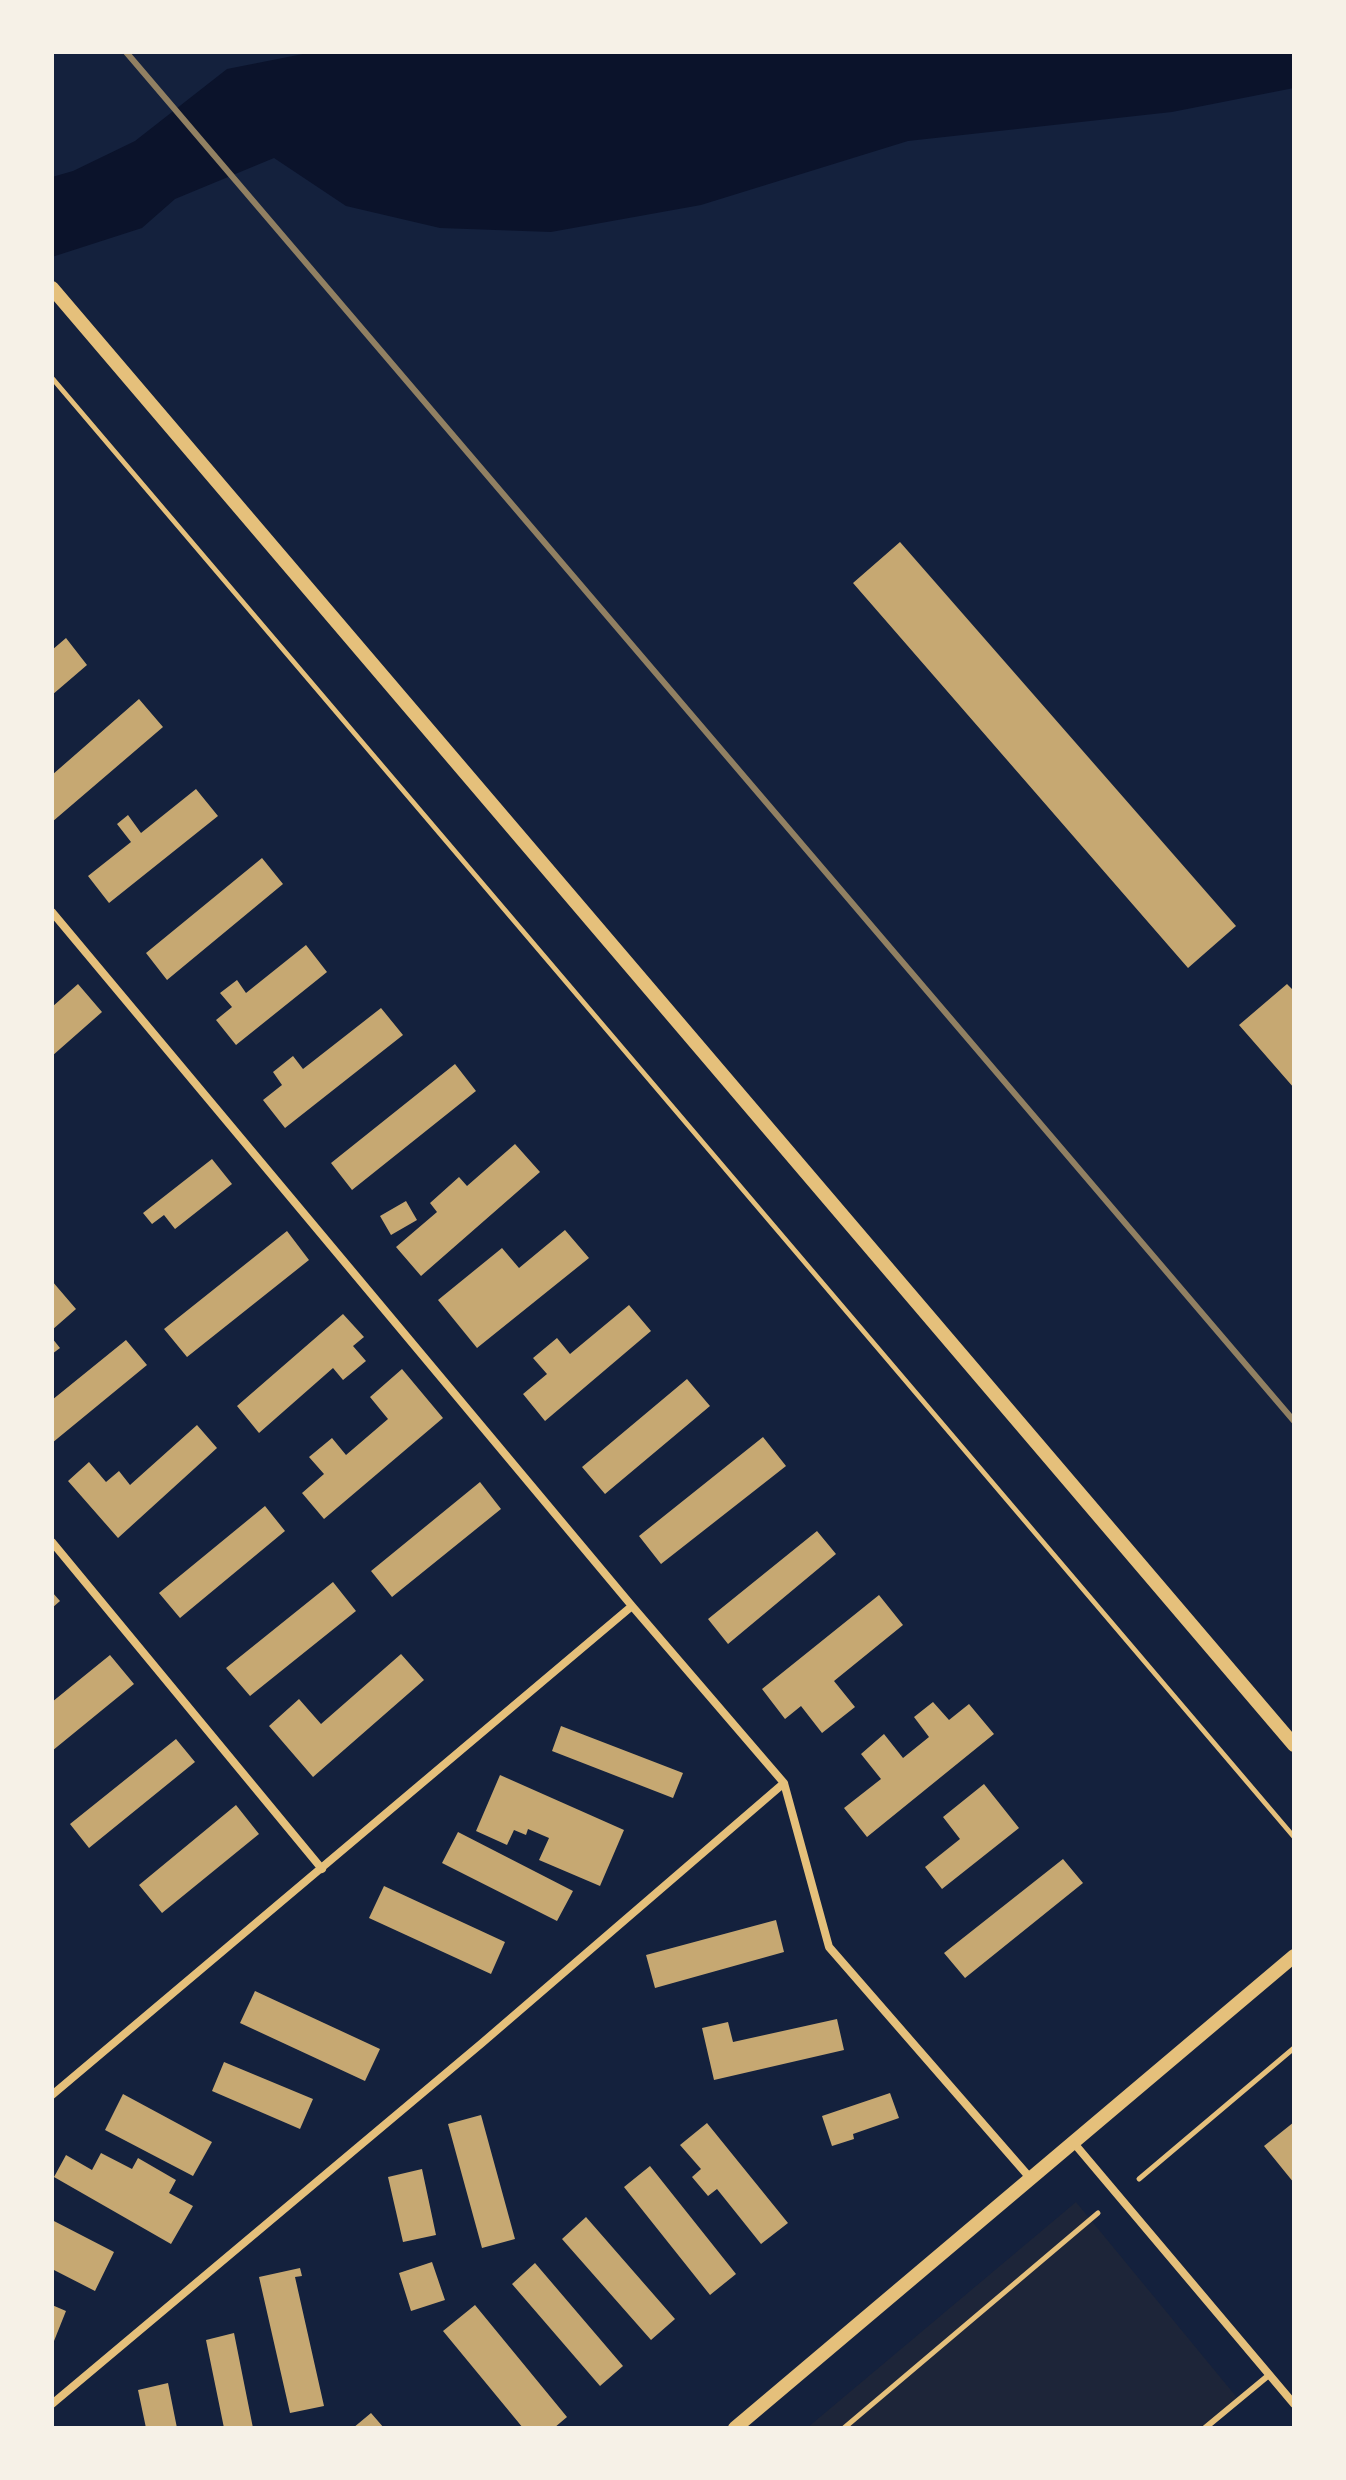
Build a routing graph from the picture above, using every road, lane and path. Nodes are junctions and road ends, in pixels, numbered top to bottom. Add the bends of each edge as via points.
1 (52, 288) edge
2 (52, 378) edge
3 (52, 912) edge
4 (52, 1542) edge
5 (632, 1606) junction
6 (1294, 1745) edge
7 (784, 1783) junction
8 (1294, 1837) edge
9 (322, 1869) junction
10 (1294, 1956) edge
11 (1294, 2048) edge
12 (52, 2095) edge
13 (1073, 2142) junction
14 (1031, 2179) junction
15 (1118, 2196) junction
16 (1269, 2375) junction
17 (52, 2404) edge
18 (1294, 2404) edge
19 (735, 2428) edge
20 (844, 2428) edge
21 (1205, 2428) edge

1 - 6 street
2 - 8 path
3 - 5 street
4 - 9 street
5 - 7 street
5 - 9 street
7 - 14 street via 829,1947
7 - 17 street
9 - 12 street
10 - 13 street
11 - 15 path
13 - 14 street
13 - 15 street
14 - 19 street
15 - 16 street
15 - 20 path
16 - 18 street
16 - 21 lane

